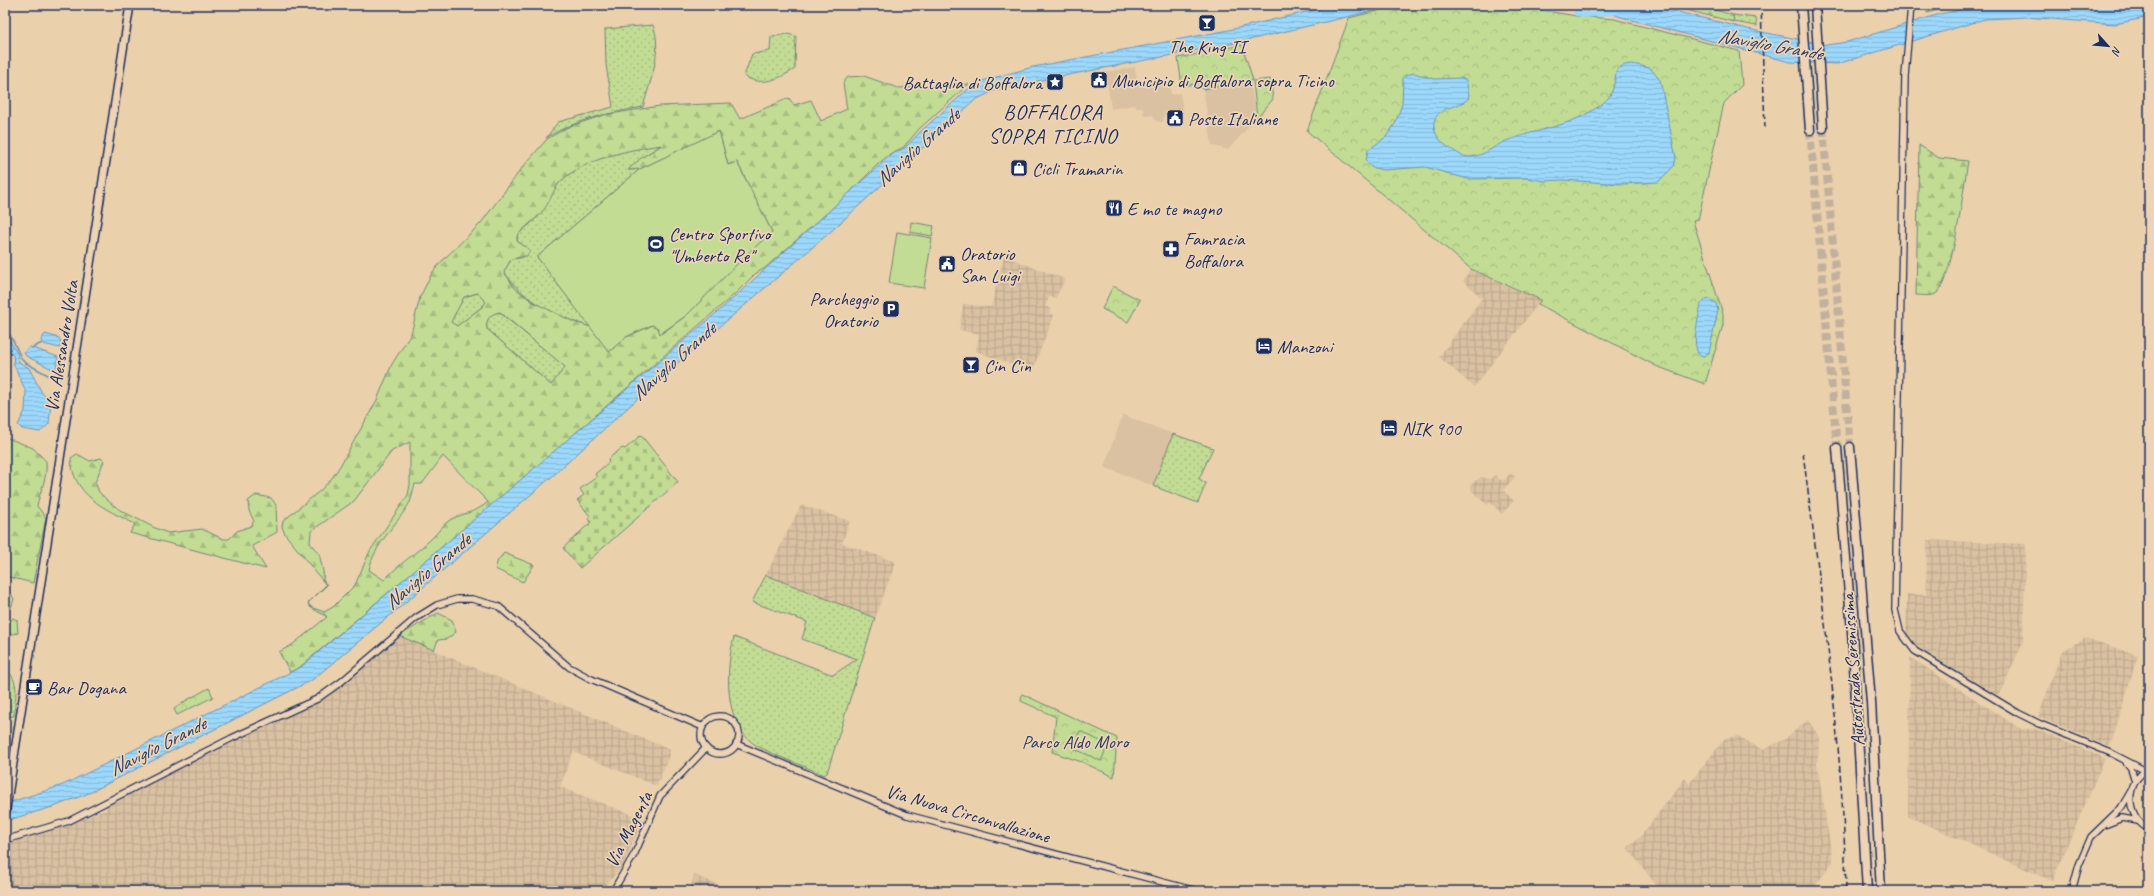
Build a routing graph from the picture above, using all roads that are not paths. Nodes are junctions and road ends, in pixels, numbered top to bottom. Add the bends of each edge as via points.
1 (130, 5) edge
2 (1801, 5) edge
3 (1912, 5) edge
4 (1815, 8) edge
5 (1823, 128) tunnel mouth
6 (1810, 130) tunnel mouth
7 (1850, 447) tunnel mouth
8 (1836, 448) tunnel mouth
9 (703, 727) junction
10 (736, 744) junction
11 (706, 748) junction
12 (2124, 760) junction
13 (2148, 770) edge
14 (2136, 781) junction
15 (2131, 791) junction
16 (5, 816) edge
17 (2138, 821) junction
18 (2103, 825) junction
19 (2149, 829) edge
20 (5, 840) edge
21 (613, 891) edge
22 (1197, 891) edge
23 (1867, 891) edge
24 (1881, 891) edge
25 (2072, 891) edge

1 - 16 main road, Via Alessandro Volta
2 - 6 highway
3 - 12 street via 1904,76 1896,594 1900,631 1915,651 2018,713
4 - 5 highway
7 - 24 highway, Autostrada Serenissima via 1871,702
8 - 23 highway, Autostrada Serenissima via 1852,631
9 - 10 street via 717,717 728,719 736,727
9 - 11 street via 701,738
9 - 20 street via 569,667 498,606 472,599 457,599 437,605 416,618 341,682 317,699 232,738 69,820
10 - 11 street via 733,749 722,754
10 - 22 street, Via Nuova Circonvallazione via 908,815
11 - 21 street, Via Magenta via 660,796 635,853
12 - 13 street
12 - 14 street via 2131,768
13 - 14 street
14 - 15 street
15 - 17 street via 2130,802
15 - 18 street via 2121,808
17 - 18 street via 2122,818
17 - 19 street
18 - 25 street via 2091,837 2079,865

